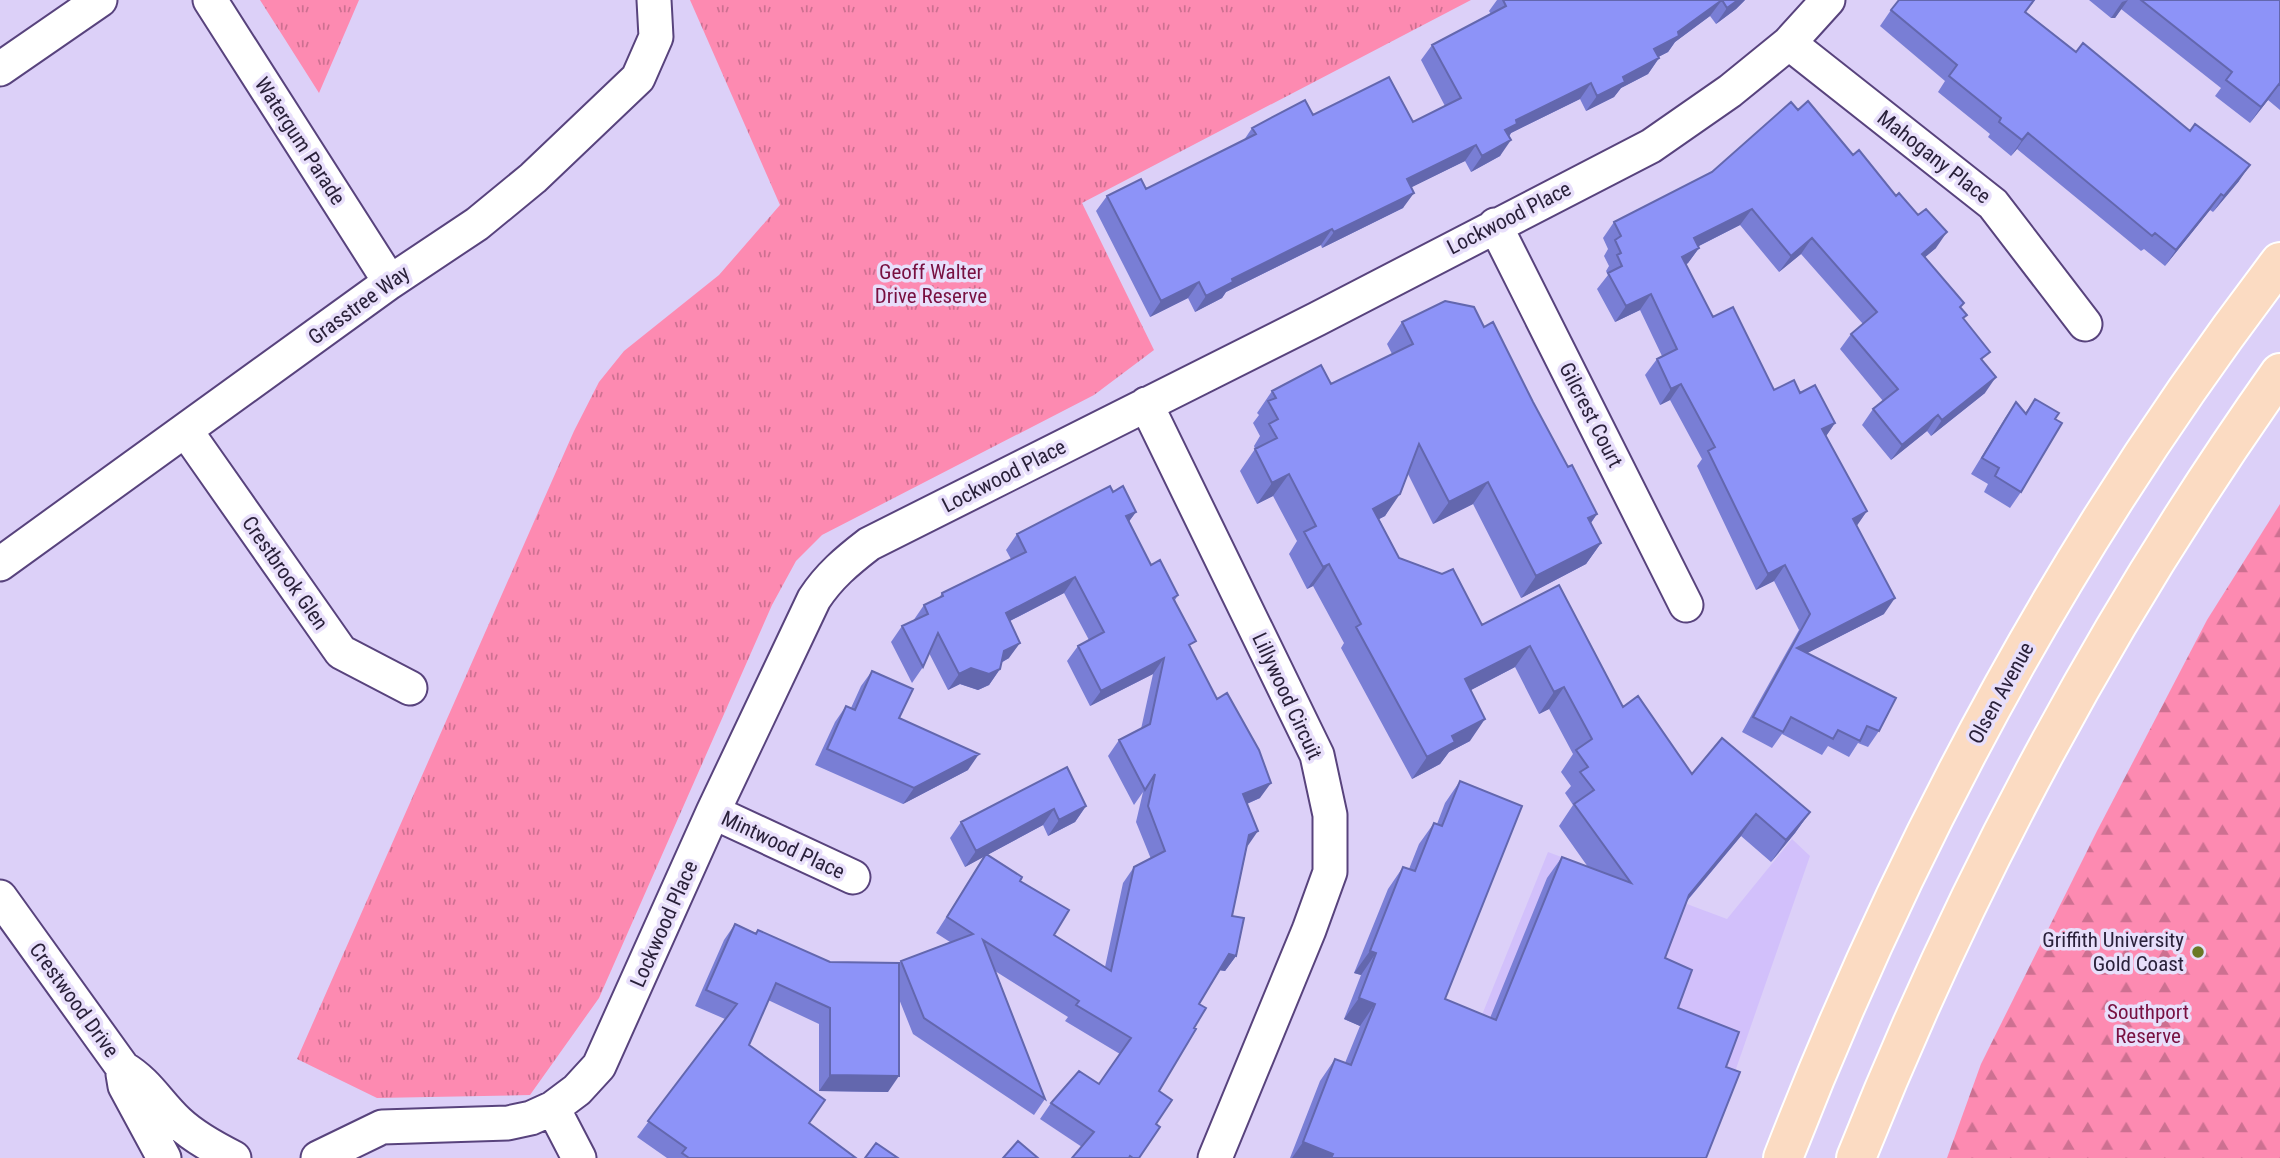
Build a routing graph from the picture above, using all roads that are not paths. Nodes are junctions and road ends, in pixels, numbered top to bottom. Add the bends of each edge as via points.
1 (100, 0) edge
2 (211, 0) edge
3 (654, 0) edge
4 (1828, 0) edge
5 (1788, 43) junction
6 (0, 69) edge
7 (1495, 225) junction
8 (2280, 262) edge
9 (390, 282) junction
10 (2085, 324) dead end
11 (2280, 373) edge
12 (1146, 404) junction
13 (186, 431) junction
14 (0, 564) edge
15 (1686, 606) dead end
16 (410, 688) dead end
17 (713, 812) junction
18 (853, 877) dead end
19 (0, 897) edge
20 (123, 1068) junction
21 (553, 1108) junction
22 (407, 1127) junction
23 (164, 1158) edge
24 (234, 1158) edge
25 (318, 1158) edge
26 (366, 1158) edge
27 (579, 1158) edge
28 (1215, 1158) edge
29 (1783, 1158) edge
30 (1856, 1158) edge

1 - 6 street
2 - 9 street, Watergum Parade
3 - 9 street, Grasstree Way via 656,37 638,78 524,186 477,224
4 - 5 street, Lockwood Place
5 - 7 street, Lockwood Place via 1730,91 1651,146
5 - 10 street, Mahogany Place via 1993,204
7 - 12 street, Lockwood Place
7 - 15 street, Gilcrest Court
8 - 29 main road, Olsen Avenue via 2165,422 1994,703 1917,850 1816,1072
9 - 13 street, Grasstree Way
11 - 30 main road via 2176,527 2051,738 1939,960
12 - 17 street, Lockwood Place via 869,544 845,562 814,599
12 - 28 street, Lillywood Circuit via 1317,755 1331,815 1329,873
13 - 14 street, Grasstree Way
13 - 16 street, Crestbrook Glen via 341,652
17 - 18 street, Mintwood Place
17 - 21 street, Lockwood Place via 599,1066
19 - 20 street, Crestwood Drive
20 - 23 street, Crestwood Drive via 125,1086
20 - 24 street, Crestwood Drive via 143,1080 178,1122
21 - 22 street, Lockwood Place via 508,1123
21 - 27 street
22 - 25 street, Lockwood Place via 382,1127 361,1134
22 - 26 street

